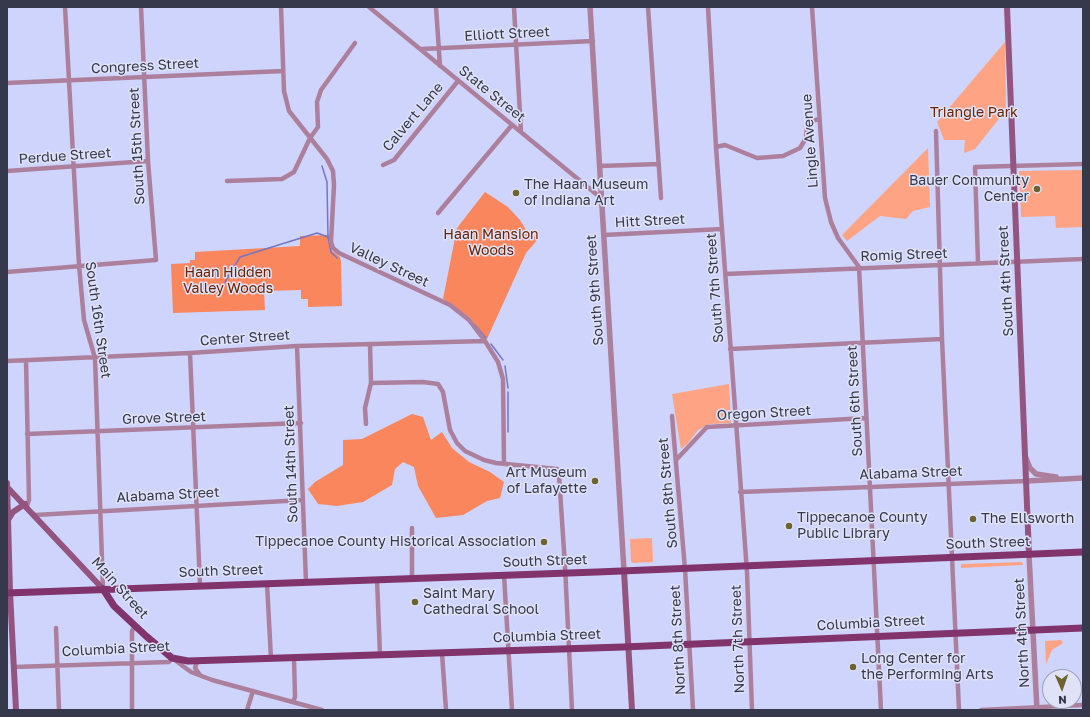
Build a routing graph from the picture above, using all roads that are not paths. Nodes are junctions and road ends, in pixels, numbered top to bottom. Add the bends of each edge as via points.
1 (65, 7) edge
2 (141, 7) edge
3 (281, 7) edge
4 (369, 7) edge
5 (436, 7) edge
6 (514, 7) edge
7 (590, 7) edge
8 (648, 7) edge
9 (708, 7) edge
10 (812, 7) edge
11 (1007, 7) edge
12 (593, 41) junction
13 (355, 43) dead end
14 (516, 45) junction
15 (422, 49) junction
16 (438, 49) junction
17 (440, 66) junction
18 (283, 71) junction
19 (144, 77) junction
20 (68, 80) junction
21 (458, 81) junction
22 (7, 83) edge
23 (819, 119) junction
24 (512, 125) junction
25 (521, 132) junction
26 (936, 132) dead end
27 (310, 138) junction
28 (716, 147) junction
29 (148, 161) junction
30 (659, 164) junction
31 (1083, 164) edge
32 (73, 165) junction
33 (383, 165) dead end
34 (1013, 165) junction
35 (600, 166) junction
36 (7, 171) edge
37 (227, 181) dead end
38 (601, 198) junction
39 (661, 198) dead end
40 (438, 213) dead end
41 (722, 229) junction
42 (604, 235) junction
43 (1083, 259) edge
44 (1016, 262) junction
45 (978, 263) junction
46 (79, 265) junction
47 (940, 265) junction
48 (858, 266) junction
49 (7, 272) edge
50 (726, 274) junction
51 (942, 339) junction
52 (485, 341) junction
53 (370, 344) junction
54 (864, 344) junction
55 (297, 346) junction
56 (730, 350) junction
57 (190, 353) junction
58 (95, 358) junction
59 (26, 360) junction
60 (7, 361) edge
61 (371, 383) junction
62 (672, 416) dead end
63 (866, 418) junction
64 (301, 423) junction
65 (366, 424) dead end
66 (735, 425) junction
67 (194, 429) junction
68 (98, 432) junction
69 (27, 434) junction
70 (1026, 457) junction
71 (676, 460) junction
72 (504, 464) junction
73 (1083, 478) edge
74 (1060, 479) junction
75 (1027, 481) junction
76 (7, 483) edge
77 (948, 484) junction
78 (7, 487) edge
79 (870, 487) junction
80 (740, 492) junction
81 (303, 500) junction
82 (26, 505) junction
83 (197, 507) junction
84 (101, 510) junction
85 (35, 515) junction
86 (7, 517) edge
87 (412, 528) dead end
88 (1083, 552) edge
89 (1029, 555) junction
90 (952, 558) junction
91 (874, 560) junction
92 (746, 566) junction
93 (685, 569) junction
94 (624, 571) junction
95 (565, 573) junction
96 (504, 575) junction
97 (412, 578) junction
98 (377, 579) junction
99 (306, 582) junction
100 (267, 583) junction
101 (200, 585) junction
102 (102, 589) junction
103 (8, 592) edge
104 (135, 626) junction
105 (56, 628) dead end
106 (1083, 628) edge
107 (1034, 630) junction
108 (956, 632) junction
109 (878, 636) junction
110 (749, 642) junction
111 (689, 644) junction
112 (629, 646) junction
113 (568, 648) junction
114 (509, 650) junction
115 (442, 653) junction
116 (380, 655) junction
117 (172, 658) junction
118 (294, 658) junction
119 (271, 659) junction
120 (197, 662) junction
121 (132, 663) junction
122 (58, 666) junction
123 (14, 667) junction
124 (200, 675) junction
125 (252, 691) junction
126 (293, 702) junction
127 (1083, 705) edge
128 (16, 707) edge
129 (1037, 708) edge
130 (59, 710) edge
131 (132, 710) edge
132 (247, 710) edge
133 (322, 710) edge
134 (446, 710) edge
135 (512, 710) edge
136 (572, 710) edge
137 (632, 710) edge
138 (693, 710) edge
139 (752, 710) edge
140 (881, 710) edge
141 (959, 710) edge
142 (981, 710) edge

1 - 20 street, South 16th Street
2 - 19 street, South 15th Street
3 - 18 street
4 - 15 street, State Street
5 - 16 street
6 - 14 street
7 - 12 street, South 9th Street
8 - 30 street
9 - 28 street, South 7th Street
10 - 23 street, Lingle Avenue
11 - 34 main road, South 4th Street
12 - 14 street, Elliott Street
12 - 35 street, South 9th Street
13 - 27 street via 321,90 317,102 318,127
14 - 16 street, Elliott Street
14 - 25 street
15 - 16 street, Elliott Street
15 - 17 street, State Street
16 - 17 street
17 - 21 street, State Street
18 - 19 street, Congress Street
18 - 27 street, Valley Street via 289,111
19 - 20 street, Congress Street
19 - 29 street, South 15th Street
20 - 22 street, Congress Street
20 - 32 street, South 16th Street
21 - 24 street, State Street
21 - 33 street, Calvert Lane via 394,160
23 - 28 street via 812,121 807,128 806,138 800,148 783,156 757,158 725,145
23 - 48 street, Lingle Avenue via 825,198 831,222 838,238
24 - 25 street, State Street
24 - 40 street
25 - 38 street, State Street
26 - 47 street
27 - 37 street via 294,172 282,179
27 - 52 street, Valley Street via 327,159 333,172 331,242 334,248 339,253 450,305 469,320
28 - 41 street, South 7th Street
29 - 32 street, Perdue Street
29 - 46 street, South 15th Street via 156,260
30 - 35 street
30 - 39 street
31 - 34 street
32 - 36 street, Perdue Street via 67,168
32 - 46 street, South 16th Street
34 - 44 main road, South 4th Street
34 - 45 street via 975,167
35 - 38 street, South 9th Street
38 - 42 street, South 9th Street
41 - 42 street, Hitt Street
41 - 50 street, South 7th Street
42 - 94 street, South 9th Street
43 - 44 street, Romig Street
44 - 45 street, Romig Street
44 - 70 main road, South 4th Street
45 - 47 street, Romig Street
46 - 49 street
46 - 58 street, South 16th Street via 84,320
47 - 48 street, Romig Street
47 - 51 street
48 - 50 street, Romig Street
48 - 54 street, South 6th Street
50 - 56 street, South 7th Street
51 - 54 street
51 - 77 street
52 - 53 street, Center Street
52 - 72 street, Valley Street via 498,362 503,379
53 - 55 street, Center Street
53 - 61 street
54 - 56 street
54 - 63 street, South 6th Street
55 - 57 street, Center Street
55 - 64 street, South 14th Street
56 - 66 street, South 7th Street
57 - 58 street, Center Street
57 - 67 street
58 - 59 street, Center Street
58 - 68 street, South 16th Street
59 - 60 street, Center Street
59 - 69 street
61 - 65 street via 365,408
61 - 72 street via 438,384 443,392 450,430 457,443 465,451 484,460
62 - 71 street, South 8th Street
63 - 66 street, Oregon Street
63 - 79 street, South 6th Street
64 - 67 street, Grove Street
64 - 81 street, South 14th Street
66 - 71 street, Oregon Street via 707,427
66 - 80 street, South 7th Street
67 - 68 street, Grove Street
67 - 83 street
68 - 69 street, Grove Street
68 - 84 street, South 16th Street
69 - 82 street via 29,500
70 - 74 street via 1030,468 1036,474
70 - 75 main road, South 4th Street
71 - 93 street, South 8th Street
72 - 95 street via 557,469
73 - 74 street, Alabama Street
74 - 75 street, Alabama Street
75 - 77 street, Alabama Street
75 - 89 main road, South 4th Street
76 - 78 main road
77 - 79 street, Alabama Street
77 - 90 street
78 - 82 main road, Main Street
78 - 86 main road
79 - 80 street, Alabama Street
79 - 91 street, South 6th Street
80 - 92 street, South 7th Street
81 - 83 street, Alabama Street
81 - 99 street, South 14th Street
82 - 85 main road, Main Street
82 - 86 main road
83 - 84 street, Alabama Street
83 - 101 street
84 - 85 street, Alabama Street
84 - 102 street, South 16th Street
85 - 102 main road, Main Street
86 - 103 main road
87 - 97 street
88 - 89 main road, South Street
89 - 90 main road, South Street
89 - 107 street, North 4th Street
90 - 91 main road, South Street
90 - 108 street
91 - 92 main road, South Street
91 - 109 street, South 6th Street
92 - 93 main road, South Street
92 - 110 street, North 7th Street
93 - 94 main road, South Street
93 - 111 street, North 8th Street
94 - 95 main road, South Street
94 - 112 main road
95 - 96 main road, South Street
95 - 113 street
96 - 97 main road, South Street
96 - 114 street
97 - 98 main road, South Street
98 - 99 main road, South Street
98 - 116 street
99 - 100 main road, South Street
100 - 101 main road, South Street
100 - 119 street
101 - 102 main road, South Street
102 - 103 main road, South Street
102 - 104 main road, Main Street via 114,606
103 - 123 main road
104 - 117 main road, Main Street
104 - 121 street via 132,631
105 - 122 street
106 - 107 main road, Columbia Street
107 - 108 main road, Columbia Street
107 - 129 street, North 4th Street
108 - 109 main road, Columbia Street
108 - 141 street
109 - 110 main road, Columbia Street
109 - 140 street, South 6th Street
110 - 111 main road, Columbia Street
110 - 139 street, North 7th Street
111 - 112 main road, Columbia Street
111 - 138 street, North 8th Street
112 - 113 main road, Columbia Street
112 - 137 main road
113 - 114 main road, Columbia Street
113 - 136 street
114 - 115 main road, Columbia Street
114 - 135 street
115 - 116 main road, Columbia Street
115 - 134 street
116 - 118 main road, Columbia Street
117 - 120 main road, Columbia Street
117 - 121 street, Columbia Street via 169,662
117 - 124 street, Main Street via 191,672
118 - 119 main road, Columbia Street
118 - 126 street
119 - 120 main road, Columbia Street
120 - 124 street via 195,668
121 - 122 street, Columbia Street
121 - 131 street
122 - 123 street, Columbia Street
122 - 130 street
123 - 128 main road
124 - 125 street, Main Street
125 - 126 street, Main Street
125 - 132 street
126 - 133 street, Main Street
127 - 129 street
129 - 142 street

